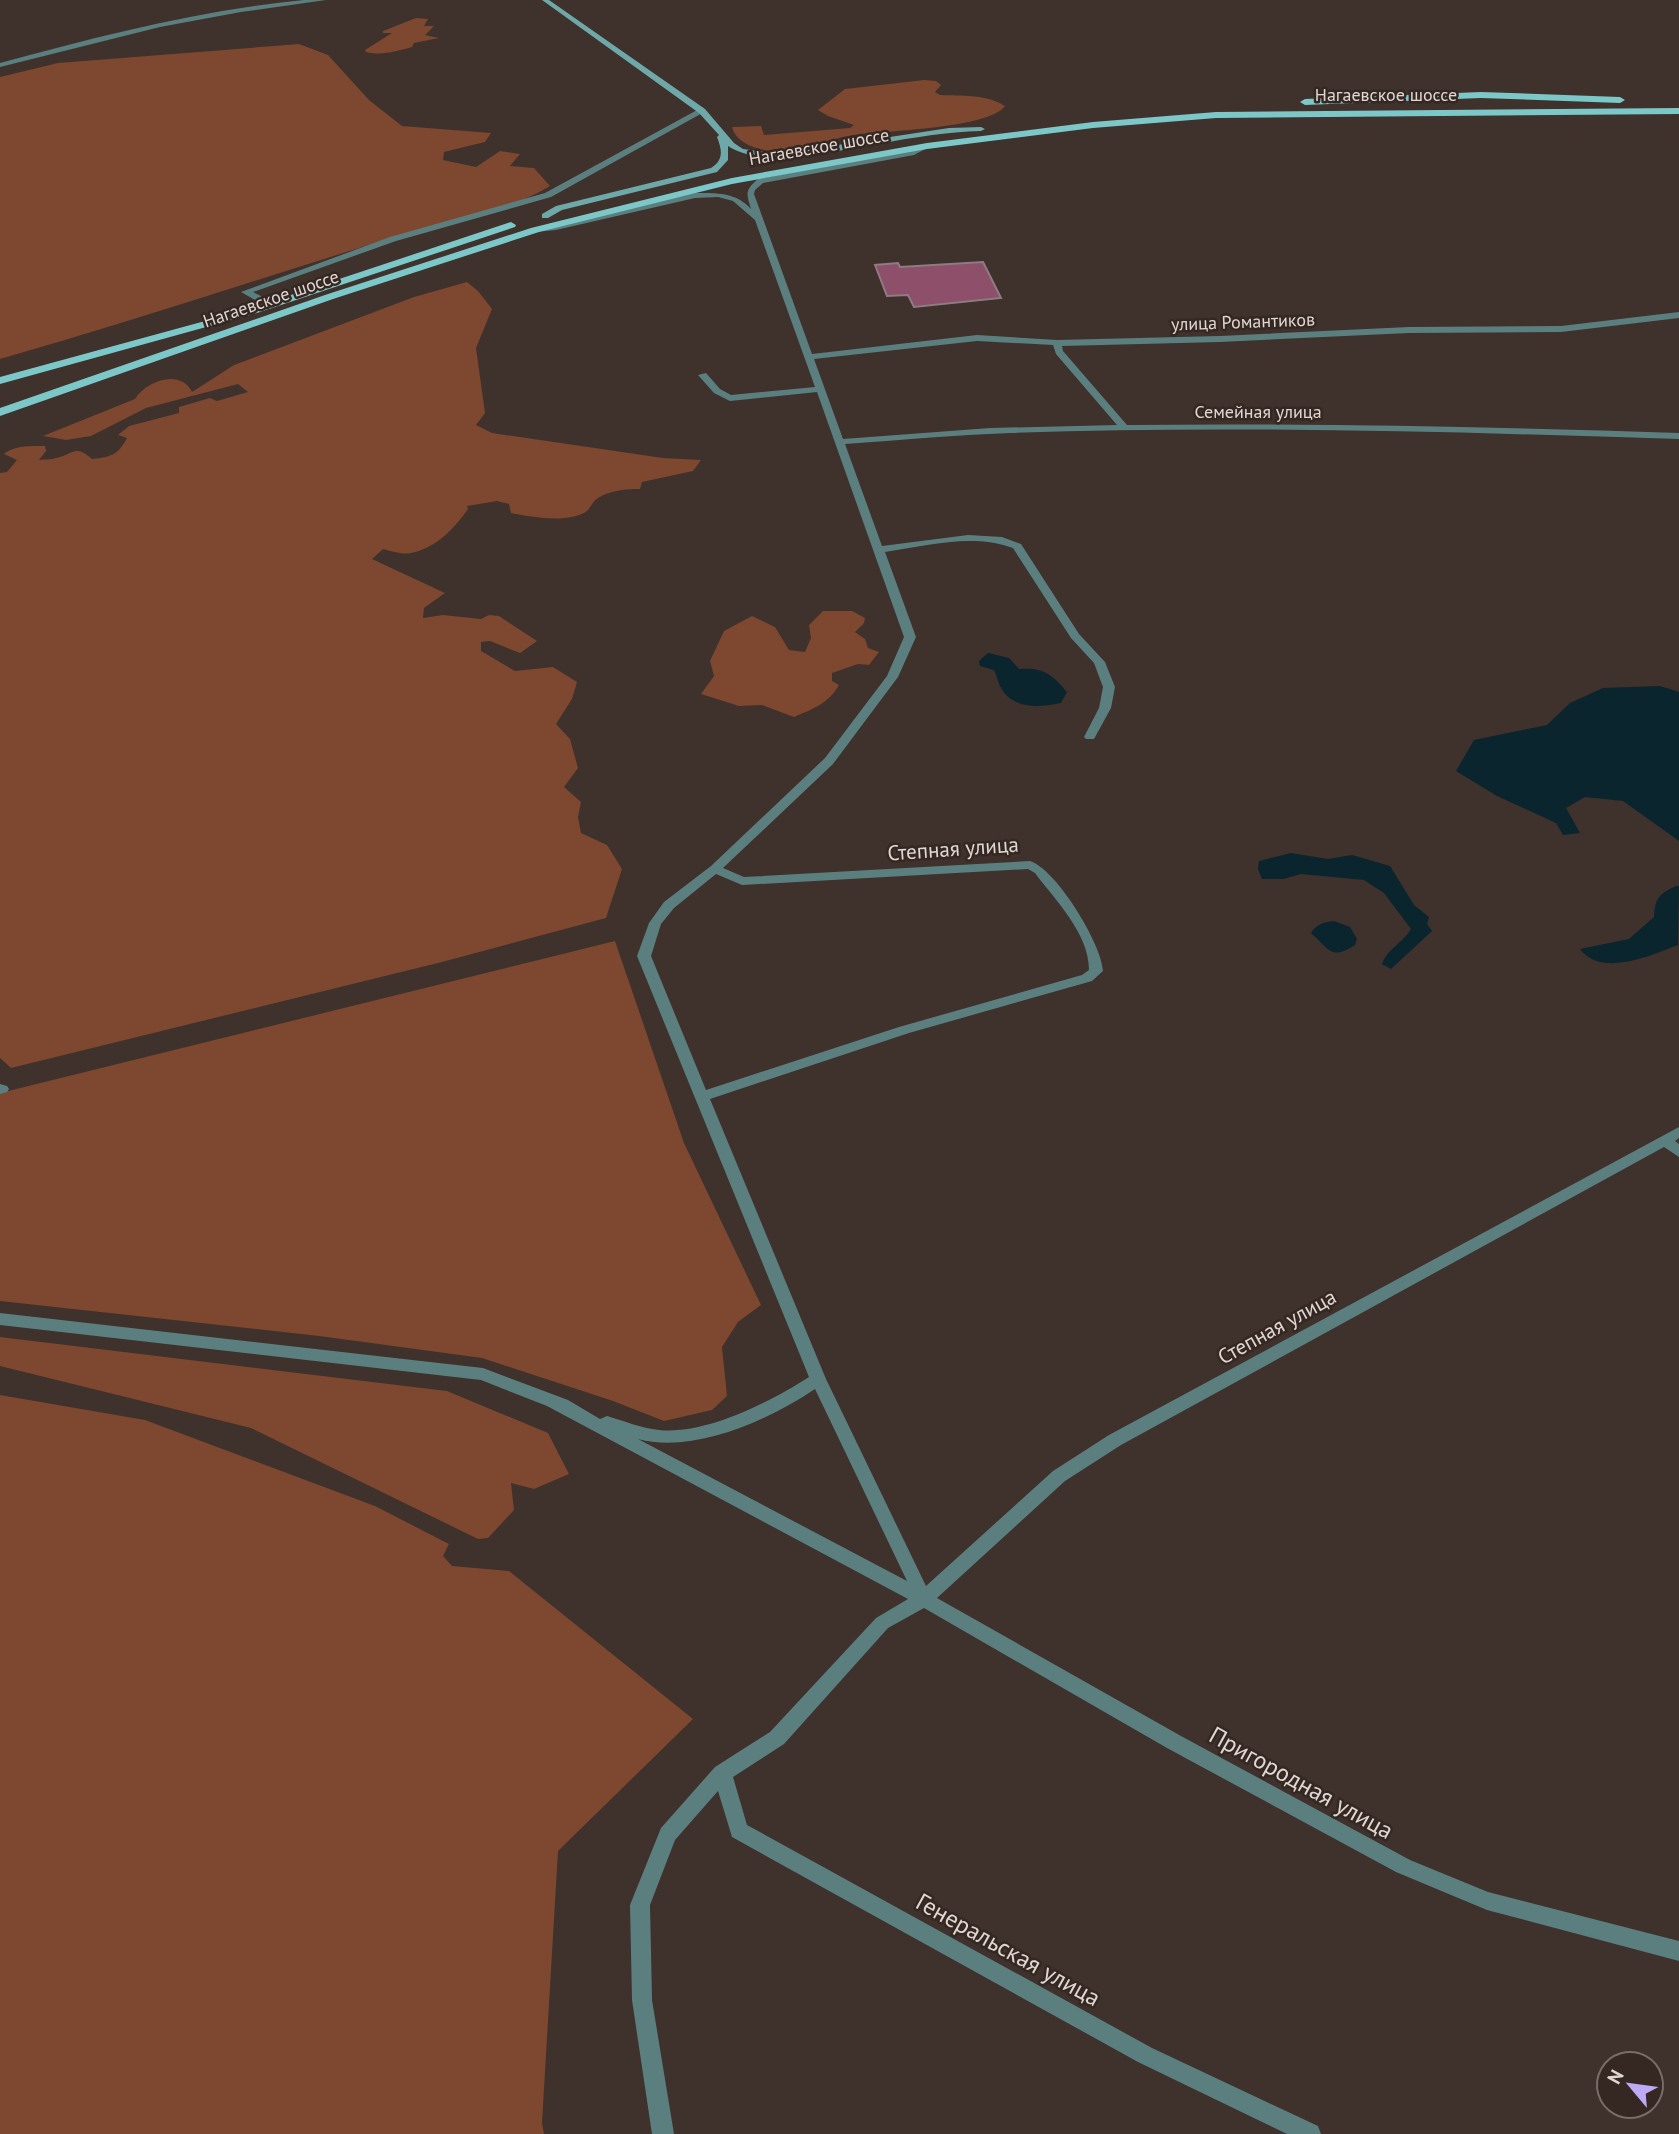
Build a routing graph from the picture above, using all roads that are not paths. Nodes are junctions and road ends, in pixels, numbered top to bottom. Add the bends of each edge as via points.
1 (323, 0) edge
2 (545, 0) edge
3 (0, 65) edge
4 (1449, 95) junction
5 (1679, 103) edge
6 (702, 111) junction
7 (1679, 111) edge
8 (1459, 113) junction
9 (981, 129) junction
10 (721, 135) junction
11 (927, 146) junction
12 (545, 216) junction
13 (761, 224) junction
14 (535, 230) junction
15 (258, 298) dead end
16 (1679, 315) edge
17 (146, 342) junction
18 (1057, 342) junction
19 (808, 357) junction
20 (703, 375) dead end
21 (0, 381) edge
22 (0, 388) edge
23 (819, 389) junction
24 (0, 410) edge
25 (1125, 428) junction
26 (1679, 436) edge
27 (838, 442) junction
28 (879, 550) junction
29 (1090, 737) dead end
30 (715, 869) junction
31 (702, 1096) junction
32 (1672, 1136) edge
33 (1679, 1152) edge
34 (0, 1319) edge
35 (818, 1378) junction
36 (553, 1402) junction
37 (924, 1599) junction
38 (722, 1773) junction
39 (1679, 1951) edge
40 (663, 2134) edge
41 (1310, 2134) edge

1 - 3 street via 168,22
2 - 6 street
4 - 5 main road, Нагаевское шоссе
4 - 8 main road via 1477,97 1488,103 1482,110
4 - 9 main road, Нагаевское шоссе via 1213,107
6 - 10 street
6 - 15 street via 548,195 393,239 245,292
7 - 8 main road, Нагаевское шоссе
8 - 11 main road, Нагаевское шоссе via 1176,118
9 - 10 street via 778,156 741,151
9 - 12 main road, Нагаевское шоссе via 754,168
10 - 12 street via 726,158 714,170 558,208
11 - 13 street via 911,153 761,181 750,194
11 - 14 main road, Нагаевское шоссе via 732,181
12 - 17 main road, Нагаевское шоссе
13 - 14 street via 736,199 712,195 560,229
13 - 19 street
14 - 24 main road, Нагаевское шоссе via 172,352 139,359
16 - 18 street, улица Романтиков via 1561,329
17 - 21 main road, Нагаевское шоссе
17 - 22 main road
18 - 19 street, улица Романтиков via 977,338
18 - 25 street via 1059,352
19 - 23 street
20 - 23 street via 730,398
23 - 27 street
25 - 26 street, Семейная улица via 1466,429
25 - 27 street, Семейная улица via 1010,430
27 - 28 street
28 - 29 street via 967,537 1005,540 1017,546 1075,636 1099,662 1109,687 1105,708
28 - 30 street via 910,637 892,677 829,761
30 - 31 street via 669,905 654,923 644,956
30 - 31 street, Степная улица via 742,881 1030,865 1039,870 1089,940 1098,962 1087,978 905,1030
31 - 35 street
32 - 33 street
32 - 37 street, Степная улица via 1115,1440 1059,1476
34 - 36 street via 483,1374
35 - 36 street via 798,1393 748,1415 678,1437 640,1434
35 - 37 street
36 - 37 street, Пригородная улица
37 - 38 street, Степная улица via 882,1623 777,1738
37 - 39 street, Пригородная улица via 1403,1866 1487,1901
38 - 40 street, Степная улица via 668,1834 640,1905 642,2000
38 - 41 street, Генеральская улица via 739,1831 1145,2055

